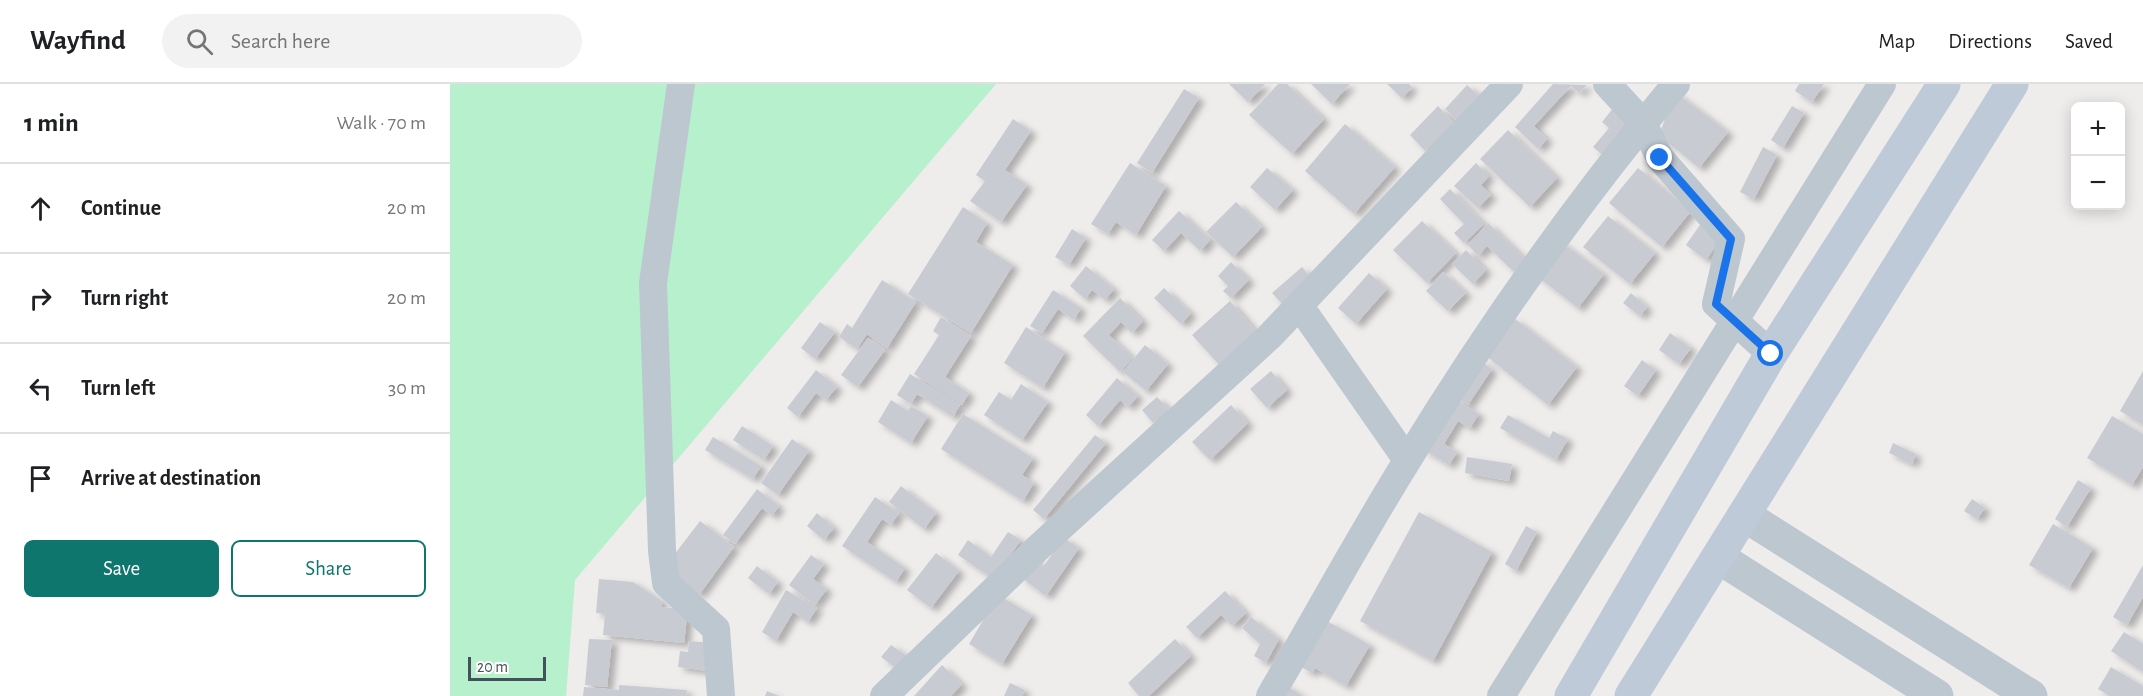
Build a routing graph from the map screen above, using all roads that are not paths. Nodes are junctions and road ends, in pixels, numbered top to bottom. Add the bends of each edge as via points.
1 (681, 84) edge
2 (1509, 84) edge
3 (1607, 84) edge
4 (1676, 84) edge
5 (1882, 84) edge
6 (1944, 84) edge
7 (2012, 84) edge
8 (1643, 123) junction
9 (1299, 305) junction
10 (1734, 321) junction
11 (1771, 354) junction
12 (1407, 460) junction
13 (1744, 515) junction
14 (1718, 557) junction
15 (721, 696) edge
16 (884, 696) edge
17 (1270, 696) edge
18 (1501, 696) edge
19 (1570, 696) edge
20 (1631, 696) edge
21 (1937, 696) edge
22 (2031, 696) edge

1 - 15 street via 653,283 662,551 666,583 716,629
2 - 9 street
3 - 8 street
4 - 8 street
5 - 10 street
6 - 11 main road
7 - 13 main road
8 - 10 street via 1660,158 1731,239 1716,304
8 - 12 street via 1530,275
9 - 12 street
9 - 16 street
10 - 11 street
10 - 18 street
11 - 19 main road
12 - 17 street
13 - 14 main road
13 - 22 street
14 - 20 main road
14 - 21 street

